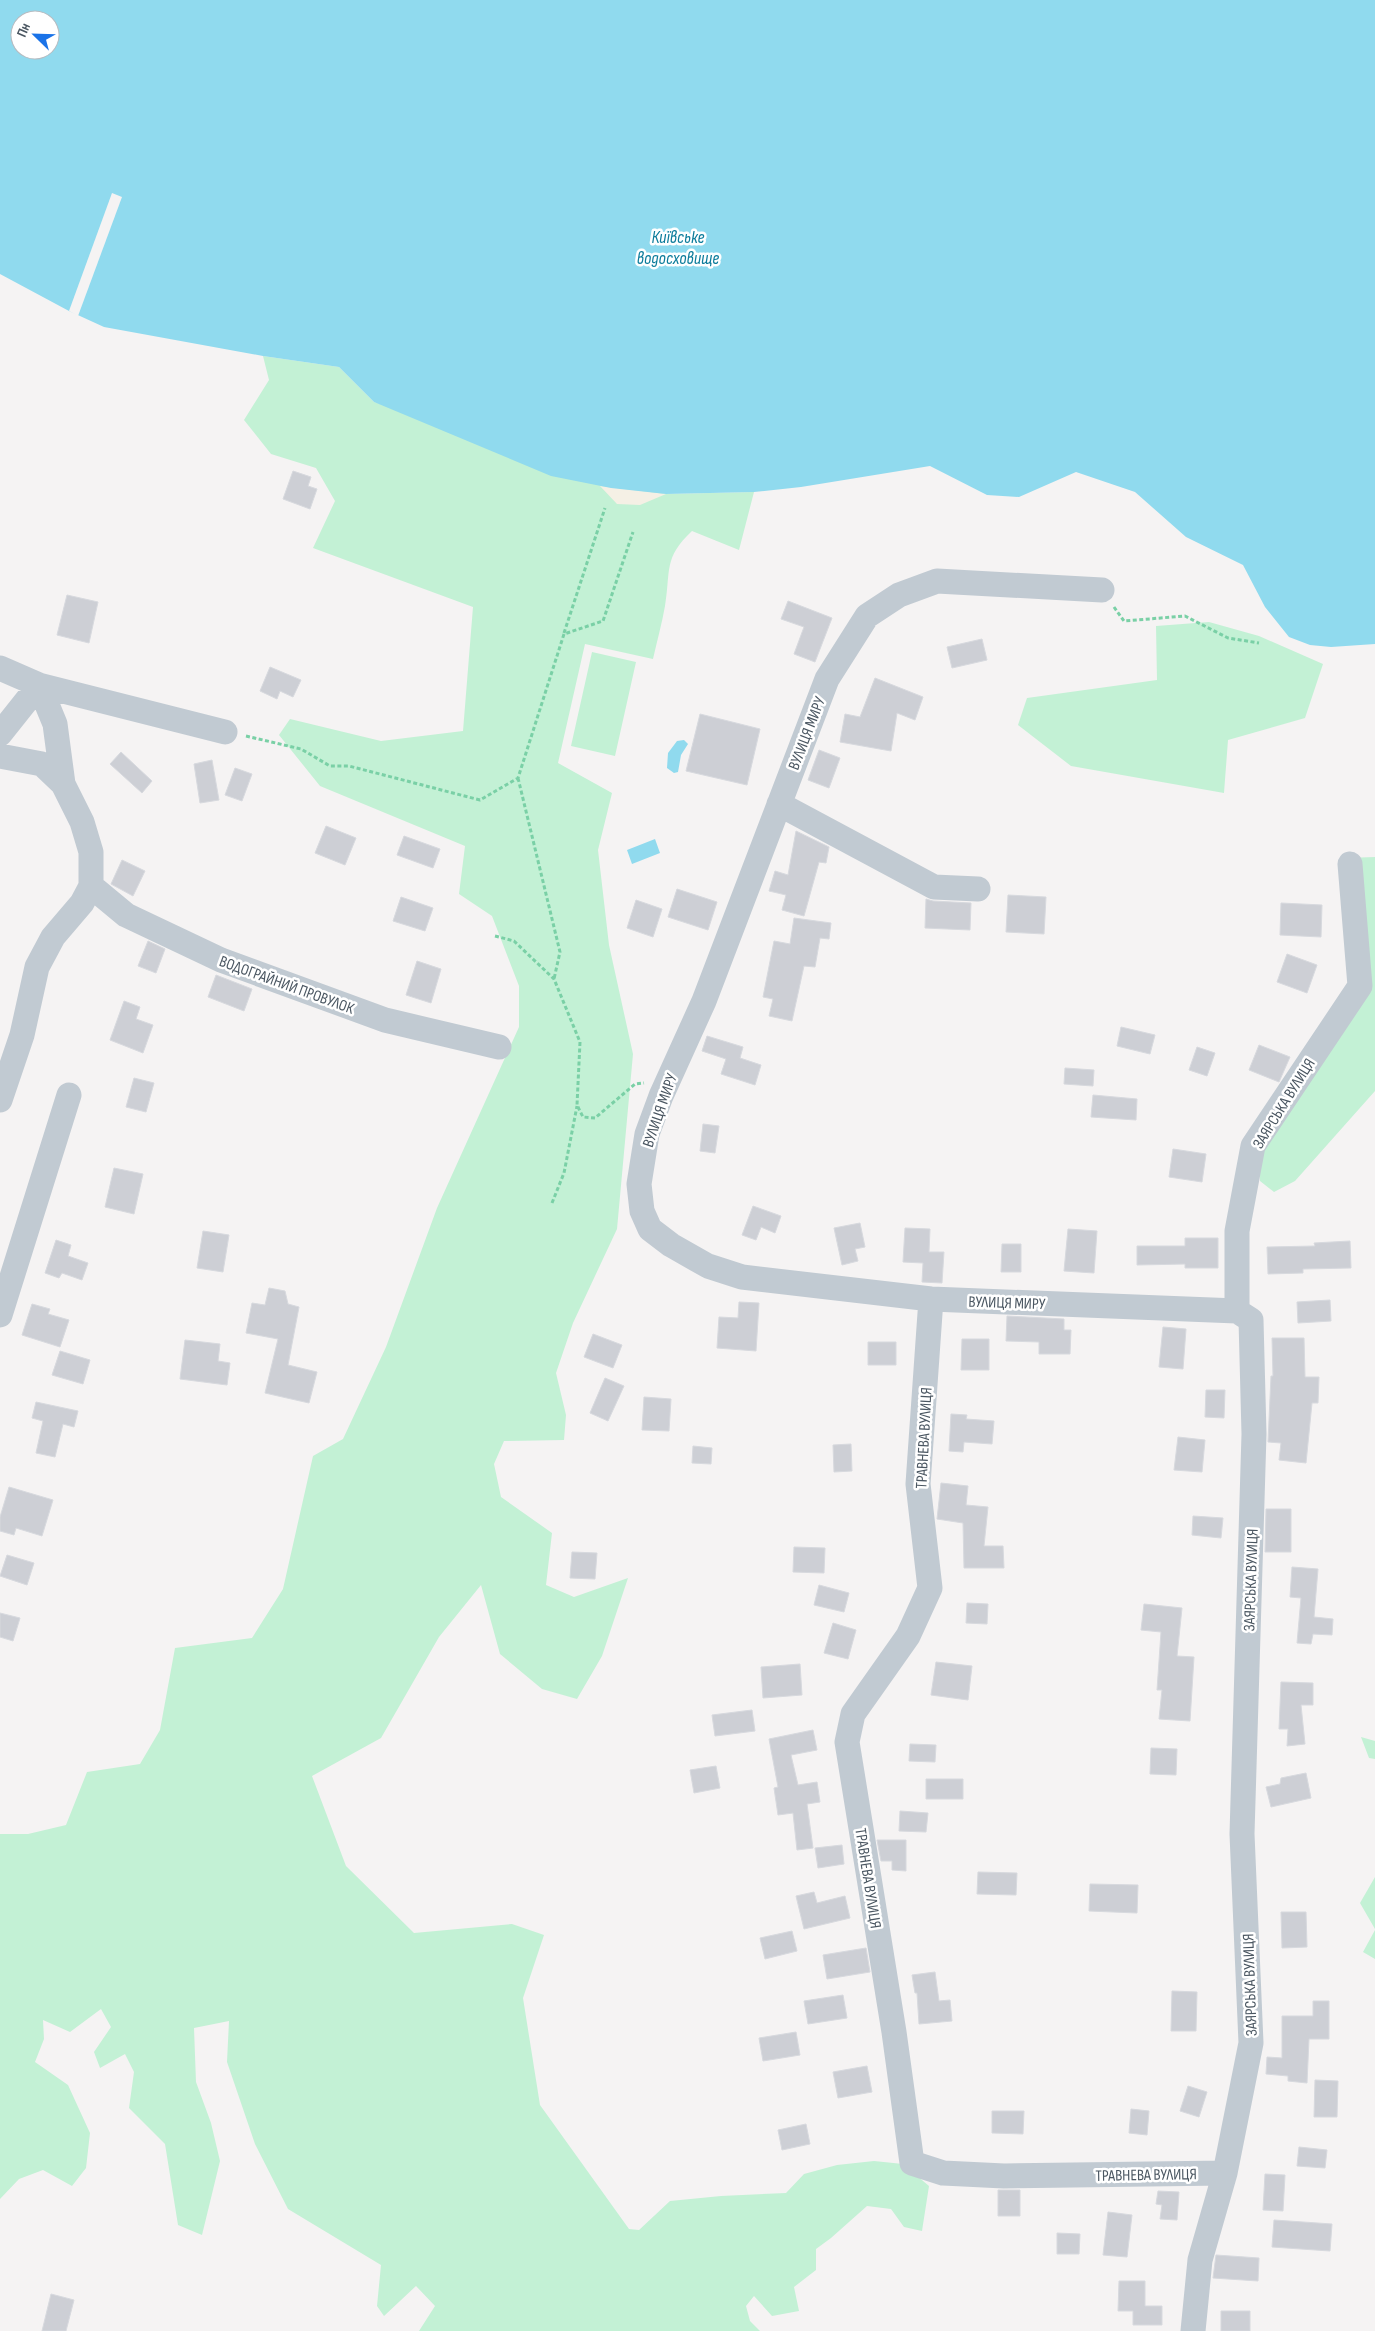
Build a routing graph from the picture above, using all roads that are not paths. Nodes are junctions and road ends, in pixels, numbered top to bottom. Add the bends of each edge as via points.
1 (1102, 590) road end
2 (0, 668) edge
3 (40, 685) junction
4 (226, 732) road end
5 (0, 734) edge
6 (0, 756) edge
7 (63, 784) junction
8 (779, 804) junction
9 (1350, 864) dead end
10 (91, 886) junction
11 (978, 889) dead end
12 (499, 1047) dead end
13 (69, 1095) dead end
14 (0, 1100) edge
15 (931, 1299) junction
16 (1237, 1311) junction
17 (0, 1314) edge
18 (1225, 2173) junction
19 (1192, 2331) edge

1 - 8 street, ВУЛИЦЯ МИРУ via 937,581 899,595 867,616 827,679
2 - 3 street
3 - 4 street
3 - 5 street
3 - 7 street via 55,724
6 - 7 street via 42,764
7 - 10 street via 82,822 92,852
8 - 11 street via 934,887
8 - 15 street, ВУЛИЦЯ МИРУ via 708,992 647,1134 639,1184 642,1211 650,1229 671,1245 708,1266 742,1277
9 - 16 street, ЗАЯРСЬКА ВУЛИЦЯ via 1360,986 1252,1146 1236,1231
10 - 12 street, ВОДОГРАЙНИЙ ПРОВУЛОК via 126,915 221,960 385,1020
10 - 14 street via 82,903 53,937 37,967 22,1036
13 - 17 street
15 - 16 street, ВУЛИЦЯ МИРУ
15 - 18 street, ТРАВНЕВА ВУЛИЦЯ via 918,1484 930,1588 908,1636 853,1714 847,1742 912,2163 943,2173 1004,2176
16 - 18 street, ЗАЯРСЬКА ВУЛИЦЯ via 1250,1320 1254,1434 1242,1834 1251,2043
18 - 19 street, ЗАЯРСЬКА ВУЛИЦЯ via 1200,2260

